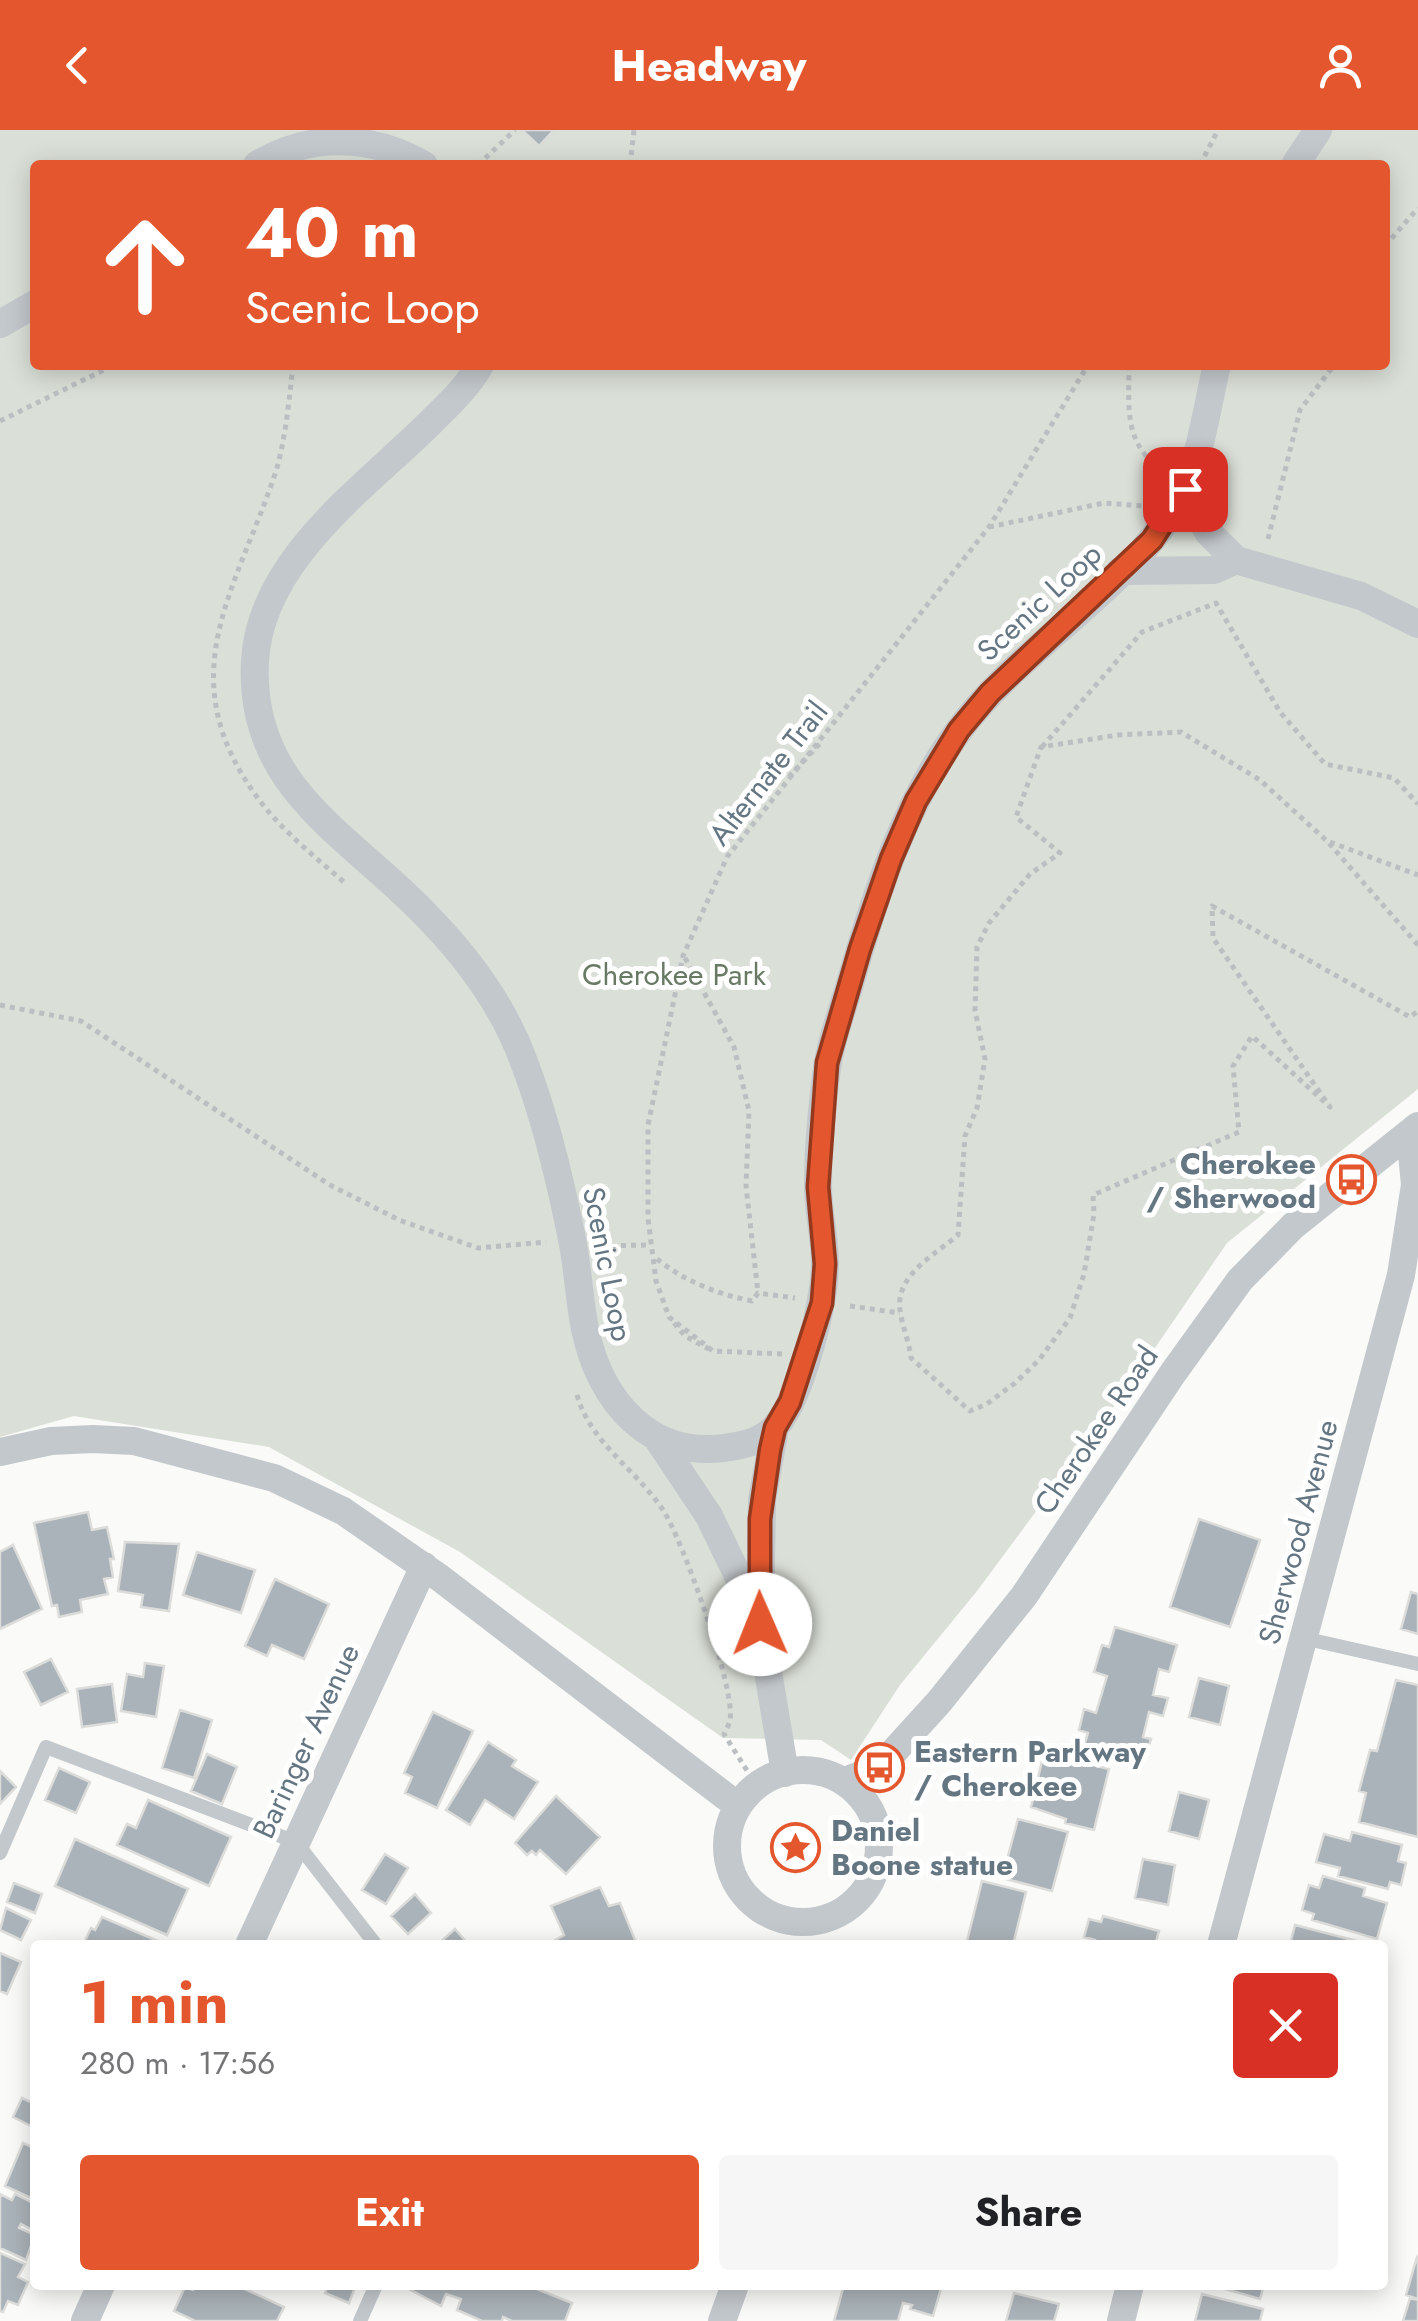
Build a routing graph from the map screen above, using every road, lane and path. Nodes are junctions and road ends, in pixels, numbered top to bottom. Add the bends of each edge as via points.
1 (515, 130) edge
2 (634, 130) edge
3 (1218, 130) edge
4 (1318, 130) edge
5 (266, 160) edge
6 (413, 160) edge
7 (483, 160) edge
8 (631, 160) edge
9 (1203, 160) edge
10 (1299, 160) edge
11 (1418, 208) edge
12 (1390, 240) edge
13 (30, 307) edge
14 (0, 324) edge
15 (104, 370) edge
16 (291, 370) edge
17 (476, 370) edge
18 (1085, 370) edge
19 (1128, 370) edge
20 (1216, 370) edge
21 (1330, 370) edge
22 (0, 421) edge
23 (1154, 464) dead end
24 (1179, 499) junction
25 (989, 527) junction
26 (1268, 538) dead end
27 (1236, 560) junction
28 (1120, 571) junction
29 (1418, 624) edge
30 (846, 710) junction
31 (1041, 747) junction
32 (1418, 804) edge
33 (1327, 840) junction
34 (727, 858) junction
35 (1418, 875) edge
36 (353, 890) dead end
37 (1418, 945) edge
38 (683, 956) junction
39 (0, 1005) edge
40 (1418, 1011) edge
41 (1414, 1129) edge
42 (648, 1218) junction
43 (562, 1241) dead end
44 (544, 1242) junction
45 (648, 1245) junction
46 (600, 1246) dead end
47 (656, 1259) junction
48 (548, 1260) dead end
49 (656, 1281) junction
50 (758, 1293) junction
51 (775, 1295) dead end
52 (822, 1303) junction
53 (900, 1313) junction
54 (792, 1354) dead end
55 (573, 1382) dead end
56 (775, 1428) junction
57 (659, 1441) junction
58 (0, 1452) edge
59 (424, 1566) junction
60 (760, 1624) junction
61 (1303, 1638) junction
62 (1418, 1664) edge
63 (785, 1773) junction
64 (844, 1782) junction
65 (747, 1796) junction
66 (296, 1842) junction
67 (0, 1852) edge
68 (798, 1934) edge
69 (252, 1940) edge
70 (372, 1940) edge
71 (1222, 1940) edge
72 (99, 2290) edge
73 (374, 2290) edge
74 (733, 2290) edge
75 (1129, 2290) edge
76 (86, 2321) edge
77 (360, 2321) edge
78 (722, 2321) edge
79 (1120, 2321) edge

1 - 7 path
2 - 8 path
3 - 9 path
4 - 10 street
5 - 6 street via 291,147 334,141 382,146
11 - 12 path
13 - 14 street
15 - 22 path
16 - 36 path via 277,466 219,619 216,693 229,748 256,796
17 - 57 street, Scenic Loop via 315,536 282,579 258,635 255,700 271,754 293,789 428,916 504,1018 548,1137 595,1364 631,1418
18 - 25 path, Alternate Trail
19 - 23 path via 1128,420
20 - 24 street, Scenic Loop
21 - 26 path via 1300,410
24 - 25 path via 1104,503
24 - 27 street
24 - 28 street, Scenic Loop via 1152,540
25 - 30 path, Alternate Trail
27 - 28 street via 1214,570
27 - 29 street via 1361,596
28 - 52 street, Scenic Loop via 959,730 891,859 827,1063 818,1187
30 - 34 path, Alternate Trail
30 - 34 path, bridge
31 - 32 path via 1142,632 1216,604 1280,712 1324,764 1394,778
31 - 33 path via 1181,732 1260,780
31 - 53 path via 1016,817 1060,853 1030,874 976,947 975,1010 985,1059 966,1136 958,1236 912,1273
33 - 35 path
33 - 37 path
34 - 38 path, Alternate Trail
38 - 42 path, Alternate Trail via 648,1125
38 - 50 path via 734,1047 749,1111 746,1186
39 - 44 path via 80,1021 330,1185 398,1220 478,1248
40 - 53 path via 1410,1018 1212,906 1213,938 1330,1108 1252,1036 1233,1066 1239,1132 1093,1195 1084,1274 1070,1318 1039,1360 978,1410 964,1408 911,1358
41 - 61 street, Sherwood Avenue via 1416,1185 1402,1274
41 - 64 street, Cherokee Road via 1293,1226 1240,1280 1024,1596 879,1768
42 - 45 path
42 - 49 path, Alternate Trail
43 - 44 path
44 - 48 path
45 - 46 path
45 - 47 path
47 - 49 path
47 - 50 path via 729,1296 752,1301
49 - 54 path via 685,1336 712,1351
50 - 51 path
52 - 53 path
52 - 56 street, Scenic Loop
55 - 65 path via 598,1437 674,1528 718,1661 731,1718 724,1734
56 - 57 street via 725,1448
56 - 60 street, Scenic Loop via 760,1519
57 - 60 street, Scenic Loop via 724,1543
58 - 59 street via 92,1438 134,1442 274,1478 344,1510
59 - 65 street
59 - 66 street, Baringer Avenue
60 - 63 street
61 - 62 lane
61 - 71 street, Sherwood Avenue
63 - 64 street via 810,1770
63 - 65 street
64 - 68 street via 867,1803 880,1839 874,1875 857,1901
65 - 68 street via 727,1837 729,1867 748,1900
66 - 67 lane via 46,1747
66 - 69 street, Baringer Avenue
66 - 70 lane
72 - 76 street
73 - 77 lane
74 - 78 street
75 - 79 street

